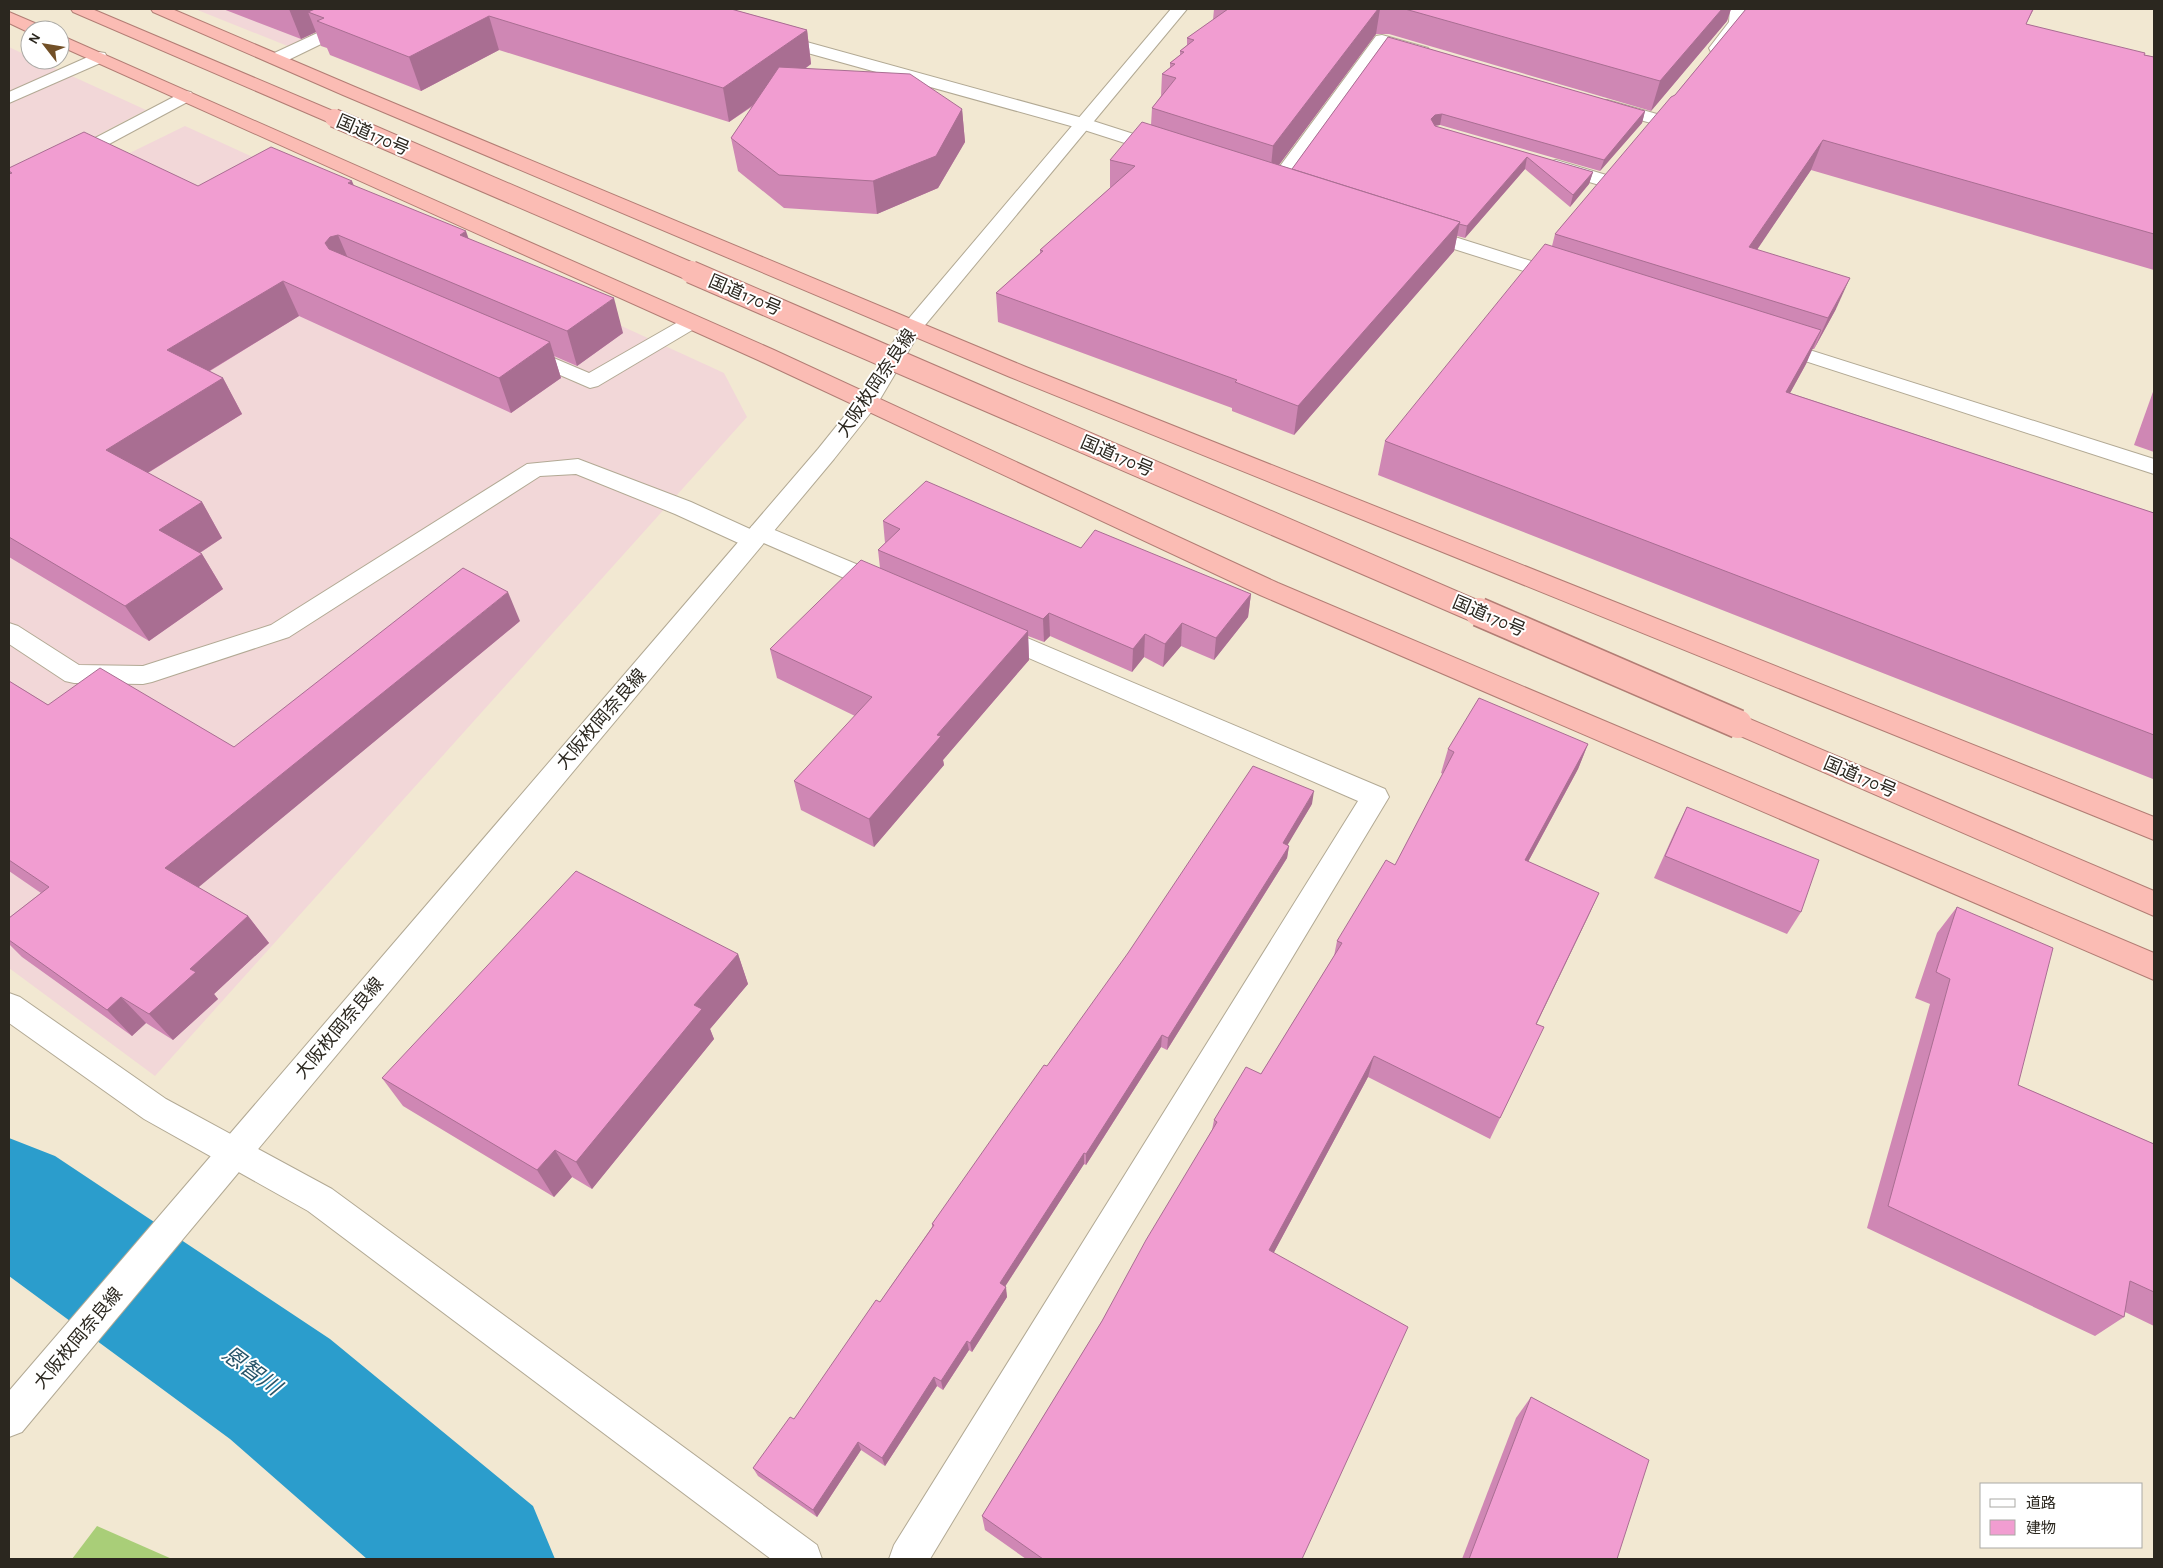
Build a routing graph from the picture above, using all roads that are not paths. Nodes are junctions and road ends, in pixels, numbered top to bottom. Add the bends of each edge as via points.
1 (79, 9) edge
2 (159, 9) edge
3 (381, 9) edge
4 (1179, 9) edge
5 (1738, 9) edge
6 (757, 34) edge
7 (70, 44) edge
8 (99, 57) junction
9 (1439, 57) edge
10 (276, 59) junction
11 (1707, 60) edge
12 (184, 96) junction
13 (9, 98) edge
14 (1592, 100) edge
15 (1670, 105) edge
16 (1084, 124) junction
17 (1185, 156) edge
18 (1541, 162) edge
19 (1258, 179) edge
20 (1276, 185) junction
21 (9, 190) edge
22 (1295, 192) edge
23 (1594, 196) edge
24 (1399, 226) edge
25 (1579, 283) edge
26 (692, 322) junction
27 (912, 328) junction
28 (1758, 340) edge
29 (508, 346) edge
30 (868, 401) junction
31 (2154, 467) edge
32 (757, 536) junction
33 (904, 594) edge
34 (967, 621) edge
35 (9, 632) edge
36 (2154, 829) edge
37 (2154, 904) edge
38 (2154, 967) edge
39 (9, 1006) edge
40 (234, 1153) junction
41 (9, 1419) edge
42 (803, 1559) edge
43 (908, 1559) edge

1 - 37 highway, 国道170号, bridge
2 - 10 highway
3 - 10 street
4 - 16 street, 大阪枚岡奈良線
5 - 11 street via 1738,23
6 - 16 street
7 - 8 highway
8 - 12 highway
8 - 13 street
9 - 20 street via 1382,40
10 - 27 highway
12 - 21 street
12 - 26 highway
14 - 15 street via 1652,126
16 - 17 street
16 - 27 street, 大阪枚岡奈良線
18 - 23 street via 1612,174
19 - 20 street
20 - 22 street
24 - 25 street via 1538,260
26 - 29 street via 590,381
26 - 30 highway
27 - 30 street, 大阪枚岡奈良線
27 - 36 highway
28 - 31 street
30 - 32 street, 大阪枚岡奈良線
30 - 38 highway via 1269,589
32 - 33 street
32 - 35 street via 578,466 535,470 280,631 143,675 74,674
32 - 40 street, 大阪枚岡奈良線
34 - 43 street via 1375,798
39 - 40 street via 155,1109
40 - 41 street, 大阪枚岡奈良線
40 - 42 street via 320,1200

